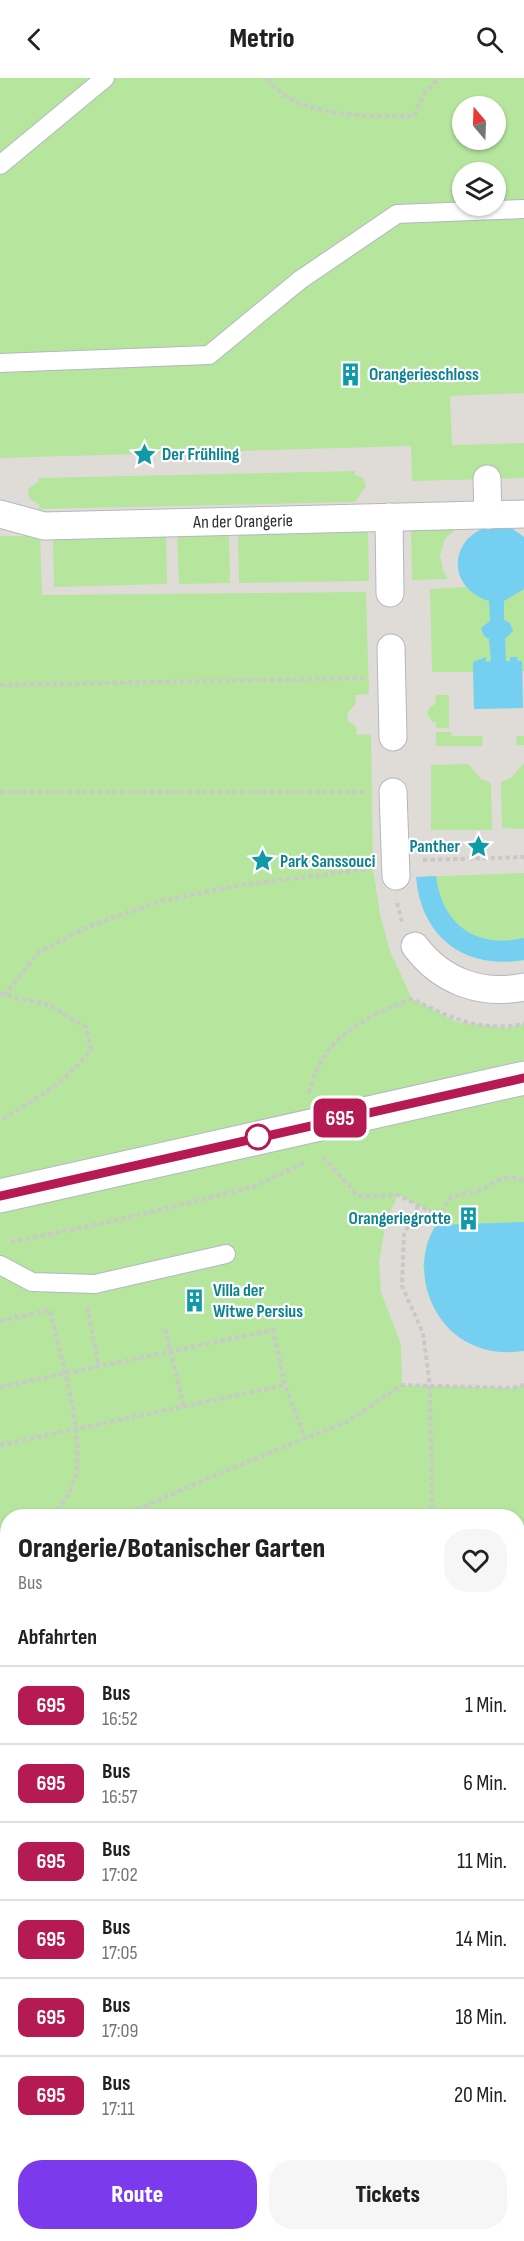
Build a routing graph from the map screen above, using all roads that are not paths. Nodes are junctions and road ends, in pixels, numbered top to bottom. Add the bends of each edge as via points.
1 (105, 78) edge
2 (0, 165) edge
3 (524, 210) edge
4 (0, 363) edge
5 (487, 479) dead end
6 (0, 514) edge
7 (524, 514) edge
8 (488, 515) junction
9 (389, 517) junction
10 (390, 593) dead end
11 (391, 648) dead end
12 (393, 737) dead end
13 (393, 792) road end
14 (396, 868) road end
15 (417, 971) road end
16 (515, 1003) edge
17 (524, 1078) edge
18 (0, 1196) edge
19 (226, 1254) dead end
20 (0, 1265) edge

1 - 2 lane
3 - 4 lane via 397,214 300,280 209,355
5 - 8 street
6 - 9 street, An der Orangerie via 44,526
7 - 8 street, An der Orangerie
8 - 9 street, An der Orangerie
9 - 10 street
11 - 12 street
13 - 14 street
15 - 16 street via 441,973 462,993
17 - 18 street
19 - 20 lane via 95,1284 32,1282

